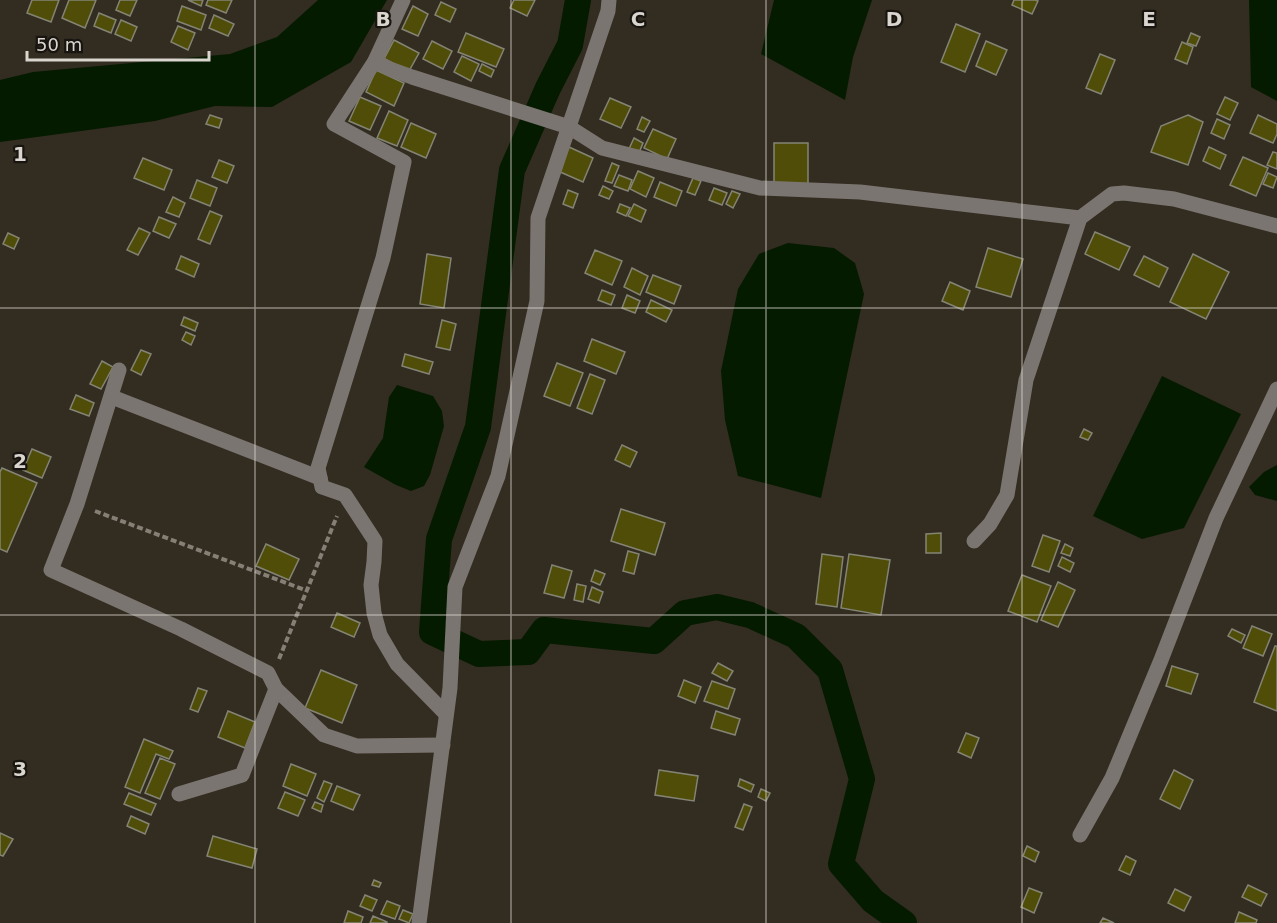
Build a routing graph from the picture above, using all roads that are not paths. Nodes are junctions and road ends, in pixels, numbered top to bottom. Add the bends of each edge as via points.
1 (403, 0) edge
2 (609, 0) edge
3 (375, 61) junction
4 (569, 127) junction
5 (1080, 218) junction
6 (1277, 226) edge
7 (119, 370) dead end
8 (1277, 389) edge
9 (112, 397) junction
10 (320, 478) junction
11 (974, 541) dead end
12 (276, 689) junction
13 (446, 714) junction
14 (442, 745) junction
15 (179, 794) dead end
16 (1080, 835) dead end
17 (419, 923) edge

1 - 3 street
2 - 4 street
3 - 4 street
3 - 10 street via 334,124 404,162 382,258 318,468
4 - 5 street via 602,148 760,188 860,192
4 - 13 street via 538,218 537,301 498,476 455,587
5 - 6 street via 1112,194 1124,193 1174,199
5 - 11 street via 1026,380 1007,495 990,524
7 - 9 street
8 - 16 street via 1216,518 1112,778
9 - 10 street
9 - 12 street via 51,570 268,673
10 - 13 street via 322,487 345,495 375,541 371,585 380,635 397,664
12 - 14 street via 324,735 357,746
12 - 15 street via 242,775
13 - 14 street
14 - 17 street

